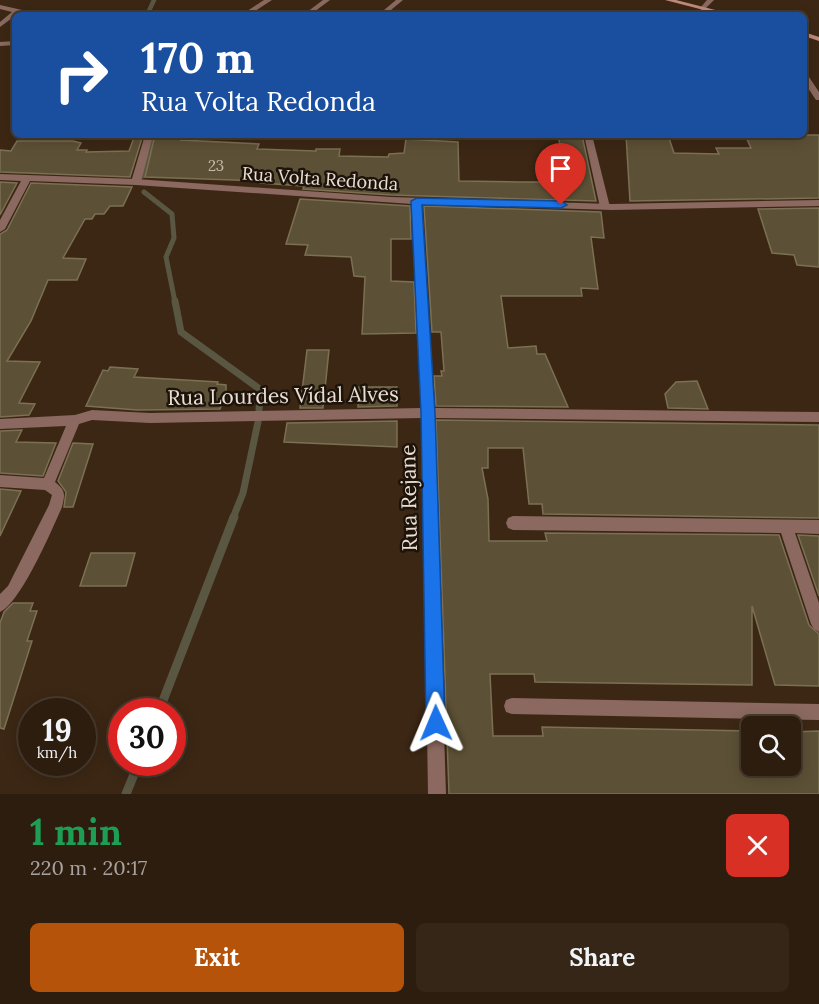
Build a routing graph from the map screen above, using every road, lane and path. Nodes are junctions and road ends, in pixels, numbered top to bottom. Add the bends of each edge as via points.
1 (269, 0) edge
2 (327, 0) edge
3 (400, 0) edge
4 (668, 0) edge
5 (711, 0) edge
6 (692, 3) edge
7 (0, 7) edge
8 (16, 12) edge
9 (249, 12) edge
10 (310, 12) edge
11 (385, 12) edge
12 (705, 12) edge
13 (12, 15) edge
14 (0, 25) edge
15 (807, 80) edge
16 (819, 98) edge
17 (148, 138) edge
18 (589, 138) edge
19 (0, 177) edge
20 (27, 178) junction
21 (136, 182) junction
22 (417, 201) junction
23 (819, 203) edge
24 (605, 207) junction
25 (0, 230) edge
26 (428, 413) junction
27 (819, 417) edge
28 (75, 420) junction
29 (0, 424) edge
30 (0, 481) edge
31 (48, 484) junction
32 (513, 523) dead end
33 (785, 526) junction
34 (819, 527) edge
35 (0, 605) edge
36 (819, 624) edge
37 (512, 706) dead end
38 (819, 712) edge
39 (437, 794) edge

1 - 9 street
2 - 10 street
3 - 11 street
4 - 6 street
5 - 12 street
6 - 12 street
7 - 8 street
13 - 14 street
15 - 16 street
17 - 21 street
18 - 24 street
19 - 20 street, Rua Volta Redonda
20 - 21 street, Rua Volta Redonda
20 - 25 street
21 - 22 street, Rua Volta Redonda
22 - 24 street, Rua Volta Redonda
22 - 26 street, Rua Rejane
23 - 24 street, Rua Volta Redonda
26 - 27 street, Rua Lourdes Vídal Alves
26 - 28 street, Rua Lourdes Vídal Alves via 150,418 92,415
26 - 39 street, Rua Rejane
28 - 29 street, Rua Lourdes Vídal Alves
28 - 31 street
30 - 31 street
31 - 35 street via 59,493 55,507 13,591
32 - 33 street
33 - 34 street
33 - 36 street
37 - 38 street

